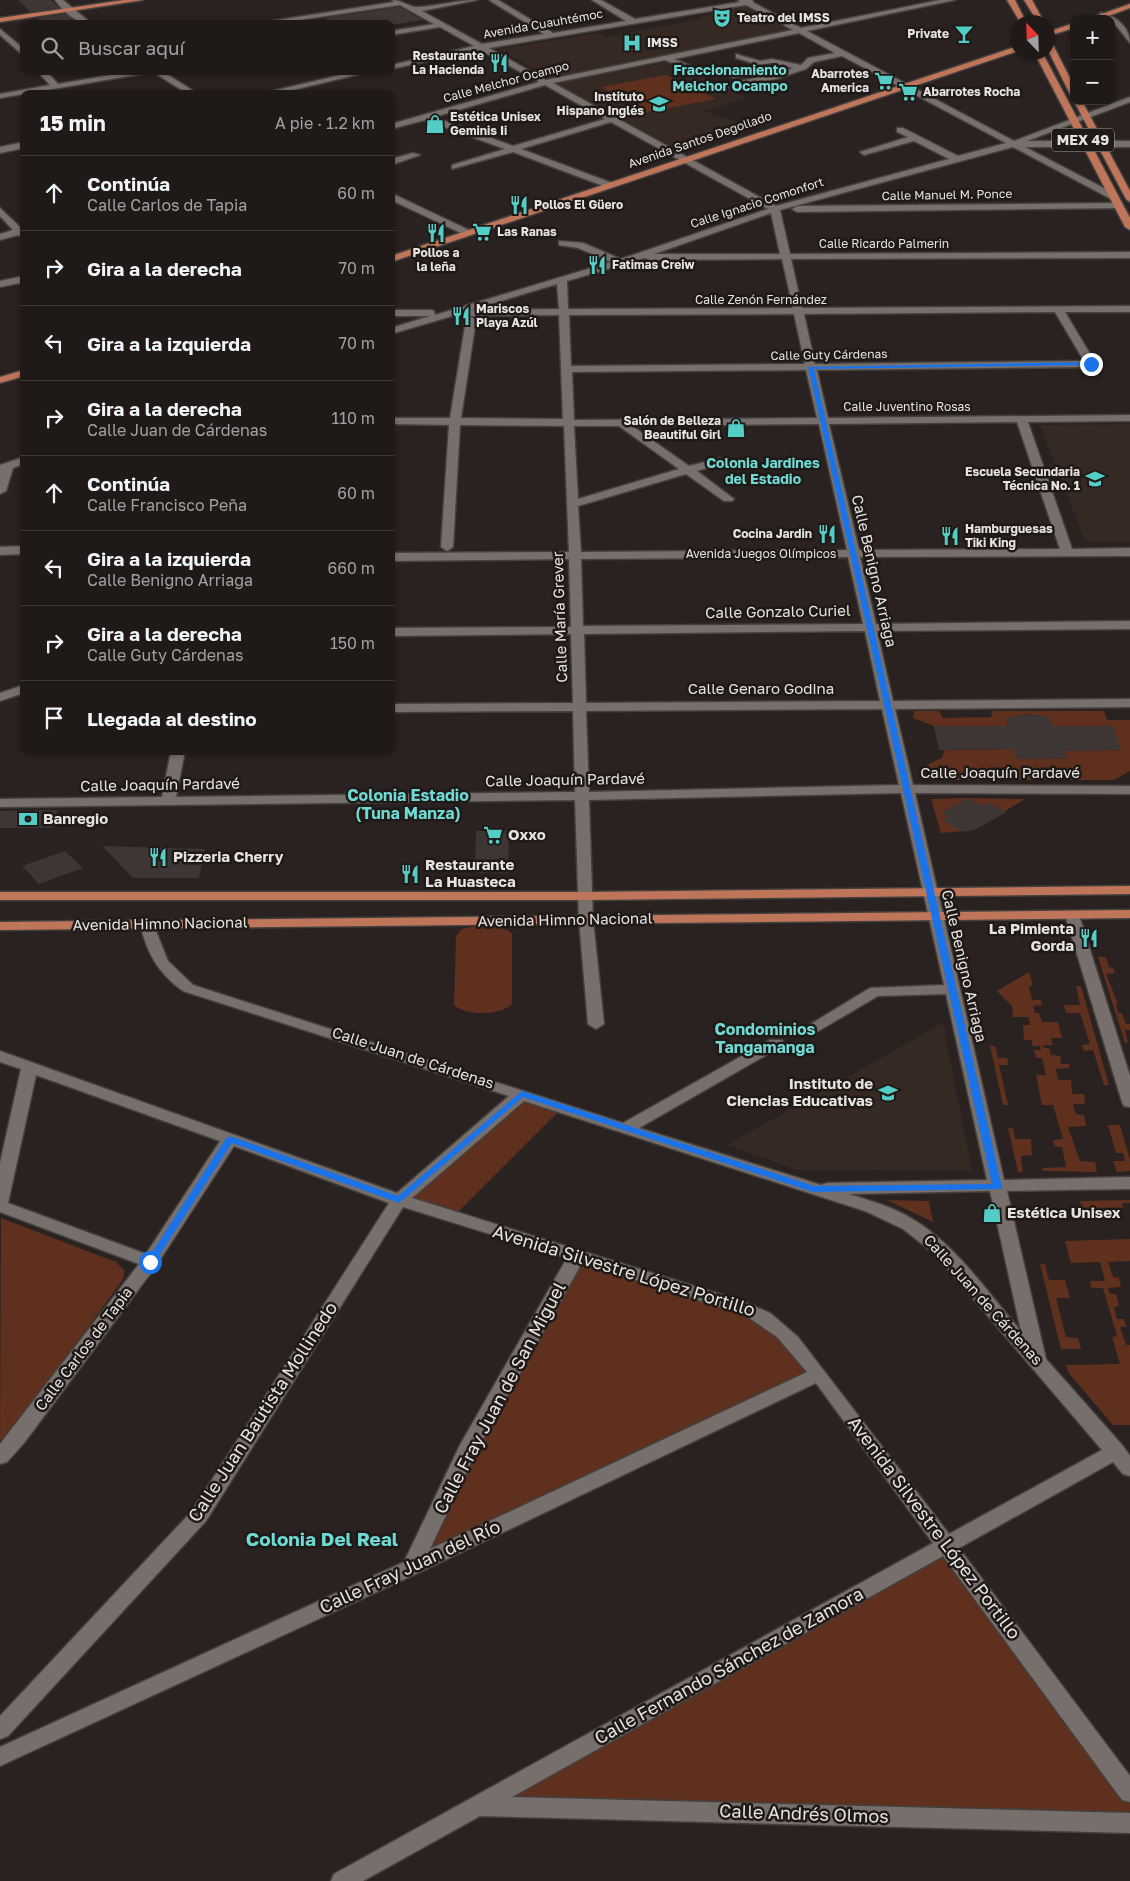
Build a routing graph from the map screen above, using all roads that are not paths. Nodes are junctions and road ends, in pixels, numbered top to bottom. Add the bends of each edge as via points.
1 (103, 0) edge
2 (139, 0) edge
3 (473, 0) edge
4 (494, 0) edge
5 (611, 0) edge
6 (760, 0) edge
7 (951, 0) edge
8 (1011, 0) edge
9 (1028, 0) edge
10 (399, 1) edge
11 (597, 1) edge
12 (744, 1) edge
13 (63, 5) edge
14 (1129, 8) edge
15 (415, 10) junction
16 (0, 14) edge
17 (1019, 15) edge
18 (1037, 15) edge
19 (1111, 15) edge
20 (0, 20) edge
21 (83, 20) edge
22 (276, 20) edge
23 (634, 22) junction
24 (441, 25) junction
25 (1070, 26) edge
26 (1115, 26) edge
27 (800, 29) junction
28 (1070, 30) edge
29 (0, 31) edge
30 (395, 32) edge
31 (1055, 32) edge
32 (553, 36) junction
33 (1055, 36) edge
34 (1130, 41) edge
35 (1010, 46) edge
36 (481, 47) junction
37 (20, 50) edge
38 (1010, 50) edge
39 (844, 53) junction
40 (739, 56) dead end
41 (1055, 57) edge
42 (666, 58) junction
43 (1042, 60) edge
44 (395, 66) edge
45 (802, 68) junction
46 (762, 72) dead end
47 (45, 75) edge
48 (126, 75) edge
49 (163, 75) edge
50 (351, 75) edge
51 (547, 82) junction
52 (902, 83) junction
53 (727, 86) dead end
54 (1070, 86) edge
55 (56, 87) junction
56 (37, 90) edge
57 (187, 90) edge
58 (282, 90) edge
59 (20, 93) edge
60 (0, 96) edge
61 (1130, 99) edge
62 (1080, 105) edge
63 (426, 117) junction
64 (1086, 117) junction
65 (612, 119) junction
66 (1074, 121) junction
67 (395, 126) edge
68 (900, 130) dead end
69 (915, 138) junction
70 (1012, 144) junction
71 (1085, 144) junction
72 (1099, 144) junction
73 (1130, 144) edge
74 (20, 146) edge
75 (514, 149) junction
76 (0, 150) edge
77 (864, 152) dead end
78 (416, 155) dead end
79 (680, 157) junction
80 (956, 159) junction
81 (395, 161) edge
82 (455, 168) dead end
83 (605, 184) junction
84 (1114, 197) junction
85 (1130, 199) edge
86 (395, 200) edge
87 (1119, 206) junction
88 (775, 209) junction
89 (0, 211) edge
90 (1130, 227) edge
91 (458, 229) junction
92 (20, 231) edge
93 (20, 233) edge
94 (468, 233) junction
95 (0, 237) edge
96 (562, 243) dead end
97 (395, 251) edge
98 (1130, 255) edge
99 (637, 257) junction
100 (395, 258) edge
101 (786, 258) junction
102 (620, 262) junction
103 (562, 279) junction
104 (20, 280) edge
105 (0, 284) edge
106 (1130, 309) edge
107 (395, 313) edge
108 (450, 313) junction
109 (1062, 313) junction
110 (799, 315) junction
111 (1130, 316) edge
112 (564, 317) junction
113 (424, 320) junction
114 (471, 320) junction
115 (395, 321) edge
116 (395, 330) edge
117 (20, 367) edge
118 (811, 367) junction
119 (566, 369) junction
120 (0, 372) edge
121 (20, 374) edge
122 (0, 380) edge
123 (1130, 418) edge
124 (1022, 420) junction
125 (395, 421) edge
126 (823, 421) junction
127 (620, 422) junction
128 (569, 423) junction
129 (454, 425) junction
130 (395, 429) edge
131 (20, 461) edge
132 (720, 461) dead end
133 (4, 467) edge
134 (688, 470) junction
135 (0, 491) edge
136 (728, 499) dead end
137 (572, 504) junction
138 (1130, 543) edge
139 (395, 547) edge
140 (447, 547) junction
141 (1066, 548) junction
142 (852, 549) junction
143 (20, 550) edge
144 (0, 551) edge
145 (575, 551) junction
146 (1130, 552) edge
147 (395, 557) edge
148 (414, 557) junction
149 (0, 560) edge
150 (20, 560) edge
151 (395, 563) edge
152 (1130, 625) edge
153 (870, 628) junction
154 (577, 630) junction
155 (395, 632) edge
156 (20, 690) edge
157 (0, 697) edge
158 (1130, 703) edge
159 (888, 705) junction
160 (579, 707) junction
161 (395, 708) edge
162 (177, 755) edge
163 (907, 789) junction
164 (1130, 790) edge
165 (582, 796) junction
166 (168, 801) junction
167 (0, 803) edge
168 (1130, 890) edge
169 (930, 892) junction
170 (0, 896) edge
171 (585, 896) junction
172 (1130, 914) edge
173 (1072, 915) junction
174 (936, 916) junction
175 (586, 920) junction
176 (147, 924) junction
177 (0, 926) edge
178 (952, 989) junction
179 (596, 1024) dead end
180 (809, 1030) dead end
181 (776, 1043) dead end
182 (0, 1056) edge
183 (30, 1067) junction
184 (522, 1094) junction
185 (1130, 1102) edge
186 (624, 1128) junction
187 (230, 1139) junction
188 (1130, 1183) edge
189 (998, 1187) junction
190 (813, 1189) junction
191 (399, 1200) junction
192 (0, 1201) edge
193 (0, 1206) edge
194 (577, 1256) junction
195 (150, 1262) junction
196 (1037, 1361) junction
197 (819, 1374) junction
198 (1116, 1451) junction
199 (0, 1457) edge
200 (1130, 1469) edge
201 (947, 1544) junction
202 (411, 1567) junction
203 (0, 1730) edge
204 (0, 1757) edge
205 (1130, 1793) edge
206 (478, 1806) junction
207 (1130, 1823) edge
208 (342, 1881) edge

1 - 13 main road
2 - 13 main road
3 - 15 street
4 - 32 street
5 - 11 street
6 - 12 street, Avenida Cuauhtémoc
7 - 27 street, Calle Melchor Ocampo
8 - 17 main road
9 - 18 main road
10 - 15 street
10 - 22 street
11 - 23 street
12 - 23 street, Avenida Cuauhtémoc
12 - 27 street
13 - 16 main road
13 - 20 main road
13 - 21 street
14 - 19 main road
15 - 24 street
23 - 32 street, Avenida Cuauhtémoc
24 - 30 street
24 - 36 street
25 - 31 main road
26 - 34 street
27 - 39 street
27 - 42 street, Calle Melchor Ocampo
28 - 33 main road
29 - 37 street
32 - 36 street, Avenida Cuauhtémoc
35 - 52 main road, Avenida Santos Degollado
36 - 44 street, Avenida Cuauhtémoc
36 - 51 street
38 - 52 main road, Avenida Santos Degollado
39 - 45 street via 811,60
39 - 52 street
40 - 45 street via 759,63 772,61
41 - 54 main road
42 - 46 street via 702,73 744,76
42 - 51 street, Calle Melchor Ocampo
43 - 66 main road, MEX 49
45 - 53 street
47 - 55 street
48 - 55 street
49 - 57 street
50 - 58 street
51 - 63 street, Calle Melchor Ocampo
51 - 65 street
52 - 70 street
52 - 79 main road, Avenida Santos Degollado
55 - 56 street
59 - 60 street
61 - 64 street, Calle Ignacio Comonfort
62 - 64 main road, MEX 49
63 - 67 street, Calle Melchor Ocampo
63 - 75 street
64 - 66 street, Calle Ignacio Comonfort
64 - 72 main road, MEX 49
65 - 75 street
65 - 79 street
66 - 70 street, Calle Ignacio Comonfort
66 - 71 main road, MEX 49
68 - 69 street
69 - 77 street
69 - 80 street
70 - 71 street
70 - 80 street, Calle Ignacio Comonfort
70 - 84 street
71 - 72 street
71 - 84 main road, MEX 49
72 - 73 street
72 - 85 main road, MEX 49
74 - 76 street
75 - 82 street
75 - 83 street
78 - 81 street
79 - 83 main road, Avenida Santos Degollado
79 - 88 street
80 - 88 street, Calle Ignacio Comonfort
83 - 91 main road, Avenida Santos Degollado
83 - 94 main road, Avenida Santos Degollado
84 - 87 main road, MEX 49
86 - 91 street
87 - 88 street, Calle Manuel M. Ponce
87 - 90 main road, MEX 49
88 - 99 street, Calle Ignacio Comonfort
88 - 101 street, Calle Benigno Arriaga
89 - 92 street
91 - 94 street
91 - 97 main road, Avenida Santos Degollado
93 - 95 street
94 - 100 main road, Avenida Santos Degollado
96 - 102 street via 580,245
98 - 101 street, Calle Ricardo Palmerin
99 - 101 street, Calle Ricardo Palmerin
99 - 102 street, Calle Ignacio Comonfort
101 - 110 street, Calle Benigno Arriaga
102 - 103 street, Calle Ignacio Comonfort
103 - 108 street, Calle Ignacio Comonfort
103 - 112 street, Calle María Grever
104 - 105 street
106 - 109 street, Calle Zenón Fernández
107 - 108 street, Calle Zenón Fernández
108 - 112 street, Calle Zenón Fernández
108 - 113 street, Calle Ignacio Comonfort
109 - 110 street, Calle Zenón Fernández
109 - 111 street, Calle Zenón Fernández
109 - 118 street, Calle Guty Cárdenas via 1091,364
110 - 112 street, Calle Zenón Fernández
110 - 118 street, Calle Benigno Arriaga
112 - 114 street, Calle Zenón Fernández
112 - 119 street, Calle María Grever
113 - 114 street, Calle Zenón Fernández
113 - 115 street, Calle Zenón Fernández
113 - 116 street, Calle Ignacio Comonfort
114 - 129 street
117 - 120 main road
118 - 119 street, Calle Guty Cárdenas
118 - 126 street, Calle Benigno Arriaga
119 - 128 street, Calle María Grever
121 - 122 main road
123 - 124 street, Calle Juventino Rosas
124 - 126 street, Calle Juventino Rosas
124 - 141 street
125 - 129 street, Calle Juventino Rosas
126 - 127 street, Calle Juventino Rosas
126 - 142 street, Calle Benigno Arriaga
127 - 128 street, Calle Juventino Rosas
127 - 134 street
128 - 129 street, Calle Juventino Rosas
128 - 137 street, Calle María Grever
129 - 130 street, Calle Juventino Rosas
129 - 140 street
131 - 133 street
132 - 134 street
133 - 135 street
134 - 136 street
134 - 137 street
137 - 145 street, Calle María Grever
138 - 141 street, Avenida Juegos Olímpicos
139 - 140 street, Avenida Juegos Olímpicos
140 - 145 street, Avenida Juegos Olímpicos
140 - 148 street
141 - 142 street, Avenida Juegos Olímpicos
141 - 146 street, Avenida Juegos Olímpicos
142 - 145 street, Avenida Juegos Olímpicos
142 - 153 street, Calle Benigno Arriaga
143 - 144 street
145 - 148 street, Avenida Juegos Olímpicos
145 - 154 street, Calle María Grever
147 - 148 street, Avenida Juegos Olímpicos
148 - 151 street
149 - 150 street
152 - 153 street, Calle Gonzalo Curiel
153 - 154 street, Calle Gonzalo Curiel
153 - 159 street, Calle Benigno Arriaga
154 - 155 street, Calle Gonzalo Curiel
154 - 160 street, Calle María Grever
156 - 157 street
158 - 159 street, Calle Genaro Godina
159 - 160 street, Calle Genaro Godina
159 - 163 street, Calle Benigno Arriaga
160 - 161 street, Calle Genaro Godina
160 - 165 street, Calle María Grever
162 - 166 street
163 - 164 street, Calle Joaquín Pardavé
163 - 165 street, Calle Joaquín Pardavé
163 - 169 street, Calle Benigno Arriaga
165 - 166 street, Calle Joaquín Pardavé
165 - 171 street, Calle María Grever
166 - 167 street, Calle Joaquín Pardavé
168 - 169 main road, Avenida Himno Nacional
169 - 171 main road, Avenida Himno Nacional
169 - 174 street, Calle Benigno Arriaga
170 - 171 main road, Avenida Himno Nacional
171 - 175 street, Calle María Grever
172 - 173 main road, Avenida Himno Nacional
173 - 174 main road, Avenida Himno Nacional
173 - 185 street
174 - 175 main road, Avenida Himno Nacional
174 - 178 street, Calle Benigno Arriaga
175 - 176 main road, Avenida Himno Nacional
175 - 179 street, Calle María Grever
176 - 177 main road, Avenida Himno Nacional
176 - 184 street, Calle Juan de Cárdenas via 154,952 172,977 188,988
178 - 180 street via 875,991
178 - 189 street, Calle Benigno Arriaga
181 - 186 street
182 - 183 street, Avenida Silvestre López Portillo
183 - 187 street, Avenida Silvestre López Portillo
183 - 192 street
184 - 186 street, Calle Juan de Cárdenas
184 - 191 street, Calle Juan Bautista Mollinedo
186 - 190 street, Calle Juan de Cárdenas
187 - 191 street, Avenida Silvestre López Portillo
187 - 195 street, Calle Carlos de Tapia
188 - 189 street
189 - 190 street
189 - 196 street, Calle Benigno Arriaga
190 - 196 street, Calle Juan de Cárdenas via 879,1210 919,1229
191 - 194 street, Avenida Silvestre López Portillo
191 - 203 street, Calle Juan Bautista Mollinedo via 198,1516
193 - 195 street
194 - 197 street, Avenida Silvestre López Portillo via 759,1313 786,1333
194 - 202 street, Calle Fray Juan de San Miguel via 470,1445
195 - 199 street, Calle Carlos de Tapia
196 - 198 street, Calle Juan de Cárdenas
197 - 201 street, Avenida Silvestre López Portillo
197 - 202 street, Calle Fray Juan del Río
198 - 200 street, Calle Juan de Cárdenas
198 - 201 street, Calle Fernando Sánchez de Zamora
201 - 205 street, Avenida Silvestre López Portillo
201 - 206 street, Calle Fernando Sánchez de Zamora
202 - 204 street, Calle Fray Juan del Río
206 - 207 street, Calle Andrés Olmos
206 - 208 street, Calle Fernando Sánchez de Zamora

